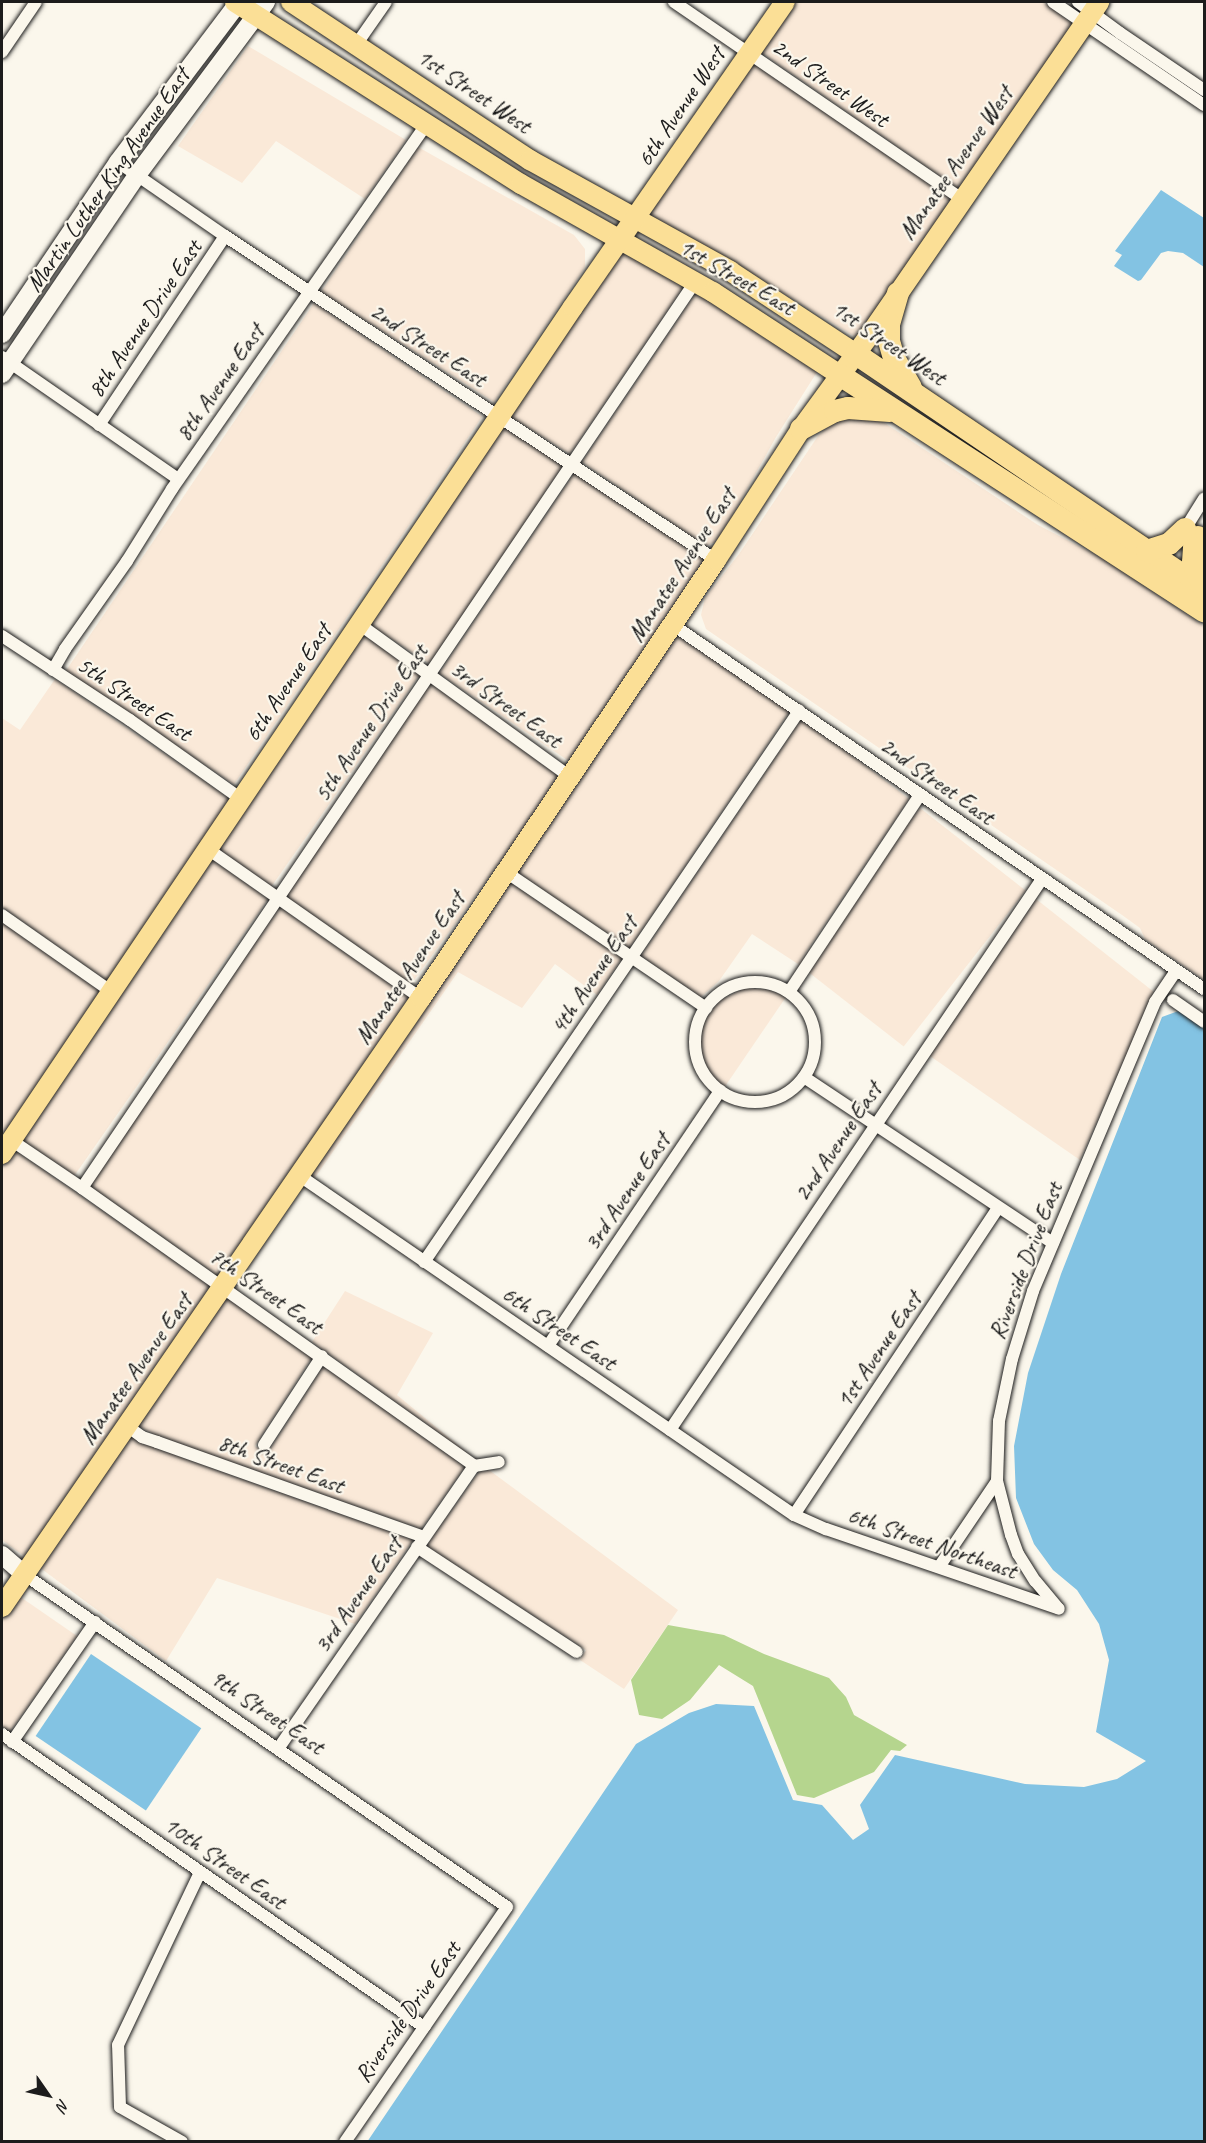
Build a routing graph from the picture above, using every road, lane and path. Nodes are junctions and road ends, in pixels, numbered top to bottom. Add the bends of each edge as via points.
1 (36, 2) edge
2 (237, 2) edge
3 (291, 2) edge
4 (386, 2) edge
5 (674, 2) edge
6 (785, 2) edge
7 (1053, 2) edge
8 (261, 9) edge
9 (1088, 10) edge
10 (356, 45) junction
11 (2, 52) edge
12 (749, 52) junction
13 (1204, 90) edge
14 (1204, 105) edge
15 (427, 123) junction
16 (118, 162) junction
17 (137, 175) junction
18 (962, 199) junction
19 (634, 220) junction
20 (225, 236) junction
21 (618, 240) junction
22 (695, 282) junction
23 (310, 292) junction
24 (898, 293) junction
25 (2, 334) edge
26 (856, 354) junction
27 (4, 364) edge
28 (840, 375) junction
29 (913, 392) junction
30 (895, 412) junction
31 (498, 416) junction
32 (99, 425) junction
33 (801, 429) junction
34 (572, 463) junction
35 (178, 479) junction
36 (1204, 499) edge
37 (1196, 531) edge
38 (1147, 550) junction
39 (716, 560) junction
40 (1204, 590) edge
41 (1204, 611) edge
42 (359, 624) junction
43 (673, 625) junction
44 (2, 636) edge
45 (53, 670) junction
46 (429, 674) junction
47 (799, 711) junction
48 (570, 777) junction
49 (920, 795) junction
50 (241, 799) junction
51 (208, 849) junction
52 (506, 872) junction
53 (1042, 879) junction
54 (278, 898) junction
55 (2, 915) edge
56 (632, 957) junction
57 (1176, 971) junction
58 (1204, 989) edge
59 (112, 992) junction
60 (789, 992) junction
61 (421, 998) junction
62 (1173, 1000) dead end
63 (706, 1008) junction
64 (1204, 1022) edge
65 (804, 1077) junction
66 (720, 1092) junction
67 (876, 1124) junction
68 (6, 1147) edge
69 (300, 1176) junction
70 (82, 1188) junction
71 (999, 1208) junction
72 (1053, 1243) junction
73 (424, 1262) junction
74 (223, 1287) junction
75 (548, 1346) junction
76 (322, 1356) junction
77 (128, 1426) junction
78 (670, 1430) junction
79 (264, 1445) dead end
80 (499, 1462) dead end
81 (474, 1466) junction
82 (997, 1481) junction
83 (794, 1515) junction
84 (420, 1542) junction
85 (2, 1555) edge
86 (939, 1567) junction
87 (25, 1575) junction
88 (2, 1607) edge
89 (95, 1622) junction
90 (577, 1652) dead end
91 (2, 1734) edge
92 (12, 1742) junction
93 (278, 1749) junction
94 (200, 1872) junction
95 (507, 1907) joint
96 (424, 2027) junction
97 (182, 2142) edge
98 (345, 2142) edge

1 - 11 street
2 - 8 main road, 1st Street East
2 - 16 street, Martin Luther King Avenue East
3 - 10 main road, 1st Street West
4 - 10 street
5 - 12 street, 2nd Street West
6 - 12 main road, 6th Avenue West
7 - 9 street
8 - 15 main road, 1st Street East
8 - 17 street, Martin Luther King Avenue East
9 - 13 street
9 - 14 street
9 - 18 main road, Manatee Avenue West
10 - 19 main road, 1st Street West via 530,160
12 - 18 street, 2nd Street West
12 - 19 main road, 6th Avenue West
15 - 21 main road, 1st Street East
15 - 23 street, 8th Avenue East
16 - 17 street, 2nd Street East
16 - 25 street, Martin Luther King Avenue East
17 - 20 street, 2nd Street East
17 - 27 street, Martin Luther King Avenue East
18 - 24 main road, Manatee Avenue West
19 - 21 main road, 6th Avenue West
19 - 26 main road, 1st Street West via 730,271
20 - 23 street, 2nd Street East
20 - 32 street, 8th Avenue Drive East
21 - 22 main road, 1st Street East
21 - 31 main road, 6th Avenue East
22 - 28 main road, 1st Street East
22 - 34 street, 5th Avenue Drive East
23 - 31 street, 2nd Street East
23 - 35 street, 8th Avenue East
24 - 26 main road, Manatee Avenue West
24 - 29 highway via 889,324 890,340 894,358
26 - 28 main road, Manatee Avenue East
26 - 29 highway, 1st Street West
27 - 32 street
28 - 30 highway, 1st Street East
28 - 33 main road, Manatee Avenue East
29 - 38 highway, 1st Street West
30 - 33 highway via 852,407 835,411
30 - 41 highway, 1st Street East
31 - 34 street, 2nd Street East
31 - 42 main road, 6th Avenue East
32 - 35 street
33 - 39 main road, Manatee Avenue East
34 - 39 street, 2nd Street East
34 - 46 street, 5th Avenue Drive East
35 - 45 street, 8th Avenue East
36 - 37 street
37 - 38 highway
37 - 40 highway via 1193,563
38 - 40 highway, 1st Street West
39 - 43 main road, Manatee Avenue East
42 - 46 street, 3rd Street East
42 - 50 main road, 6th Avenue East
43 - 47 street, 2nd Street East
43 - 48 main road, Manatee Avenue East
44 - 45 street, 5th Street East
45 - 50 street, 5th Street East
46 - 48 street, 3rd Street East
46 - 54 street, 5th Avenue Drive East
47 - 49 street, 2nd Street East
47 - 56 street, 4th Avenue East
48 - 52 main road, Manatee Avenue East
49 - 53 street, 2nd Street East
49 - 60 street
50 - 51 main road, 6th Avenue East
51 - 54 street
51 - 59 main road, 6th Avenue East
52 - 56 street
52 - 61 main road, Manatee Avenue East
53 - 57 street, 2nd Street East
53 - 67 street, 2nd Avenue East
54 - 61 street
54 - 70 street, 5th Avenue Drive East
55 - 59 street
56 - 63 street
56 - 73 street, 4th Avenue East
57 - 58 street, 2nd Street East
57 - 72 street, Riverside Drive East via 1155,1002
59 - 68 main road, 6th Avenue East
60 - 63 street via 768,984 748,983 725,991
60 - 65 street via 803,1006 814,1030 814,1052
61 - 69 main road, Manatee Avenue East
62 - 64 street
63 - 66 street via 696,1031 696,1052 704,1074
65 - 66 street via 783,1096 765,1101 741,1101
65 - 67 street
66 - 75 street, 3rd Avenue East
67 - 71 street
67 - 78 street, 2nd Avenue East
68 - 70 street, 7th Street East
69 - 73 street, 6th Street East
69 - 74 main road, Manatee Avenue East
70 - 74 street, 7th Street East
71 - 72 street
71 - 83 street, 1st Avenue East
72 - 82 street, Riverside Drive East via 1012,1359 999,1421
73 - 75 street, 6th Street East
74 - 76 street, 7th Street East
74 - 77 main road, Manatee Avenue East
75 - 78 street, 6th Street East
76 - 79 street
76 - 81 street, 7th Street East
77 - 84 street, 8th Street East via 149,1440
77 - 87 main road, Manatee Avenue East
78 - 83 street, 6th Street East
80 - 81 street
81 - 84 street, 3rd Avenue East
82 - 86 street
82 - 86 street, 6th Street Northeast via 1018,1554 1059,1608
83 - 86 street, 6th Street Northeast
84 - 90 street, 8th Street East
84 - 93 street, 3rd Avenue East
85 - 87 street, 9th Street East
87 - 88 main road, Manatee Avenue East
87 - 89 street, 9th Street East
89 - 92 street
89 - 93 street, 9th Street East
91 - 92 street, 10th Street East
92 - 94 street, 10th Street East
93 - 95 street, 9th Street East
94 - 96 street, 10th Street East
94 - 97 street via 121,2035 117,2061 120,2107
95 - 96 street, Riverside Drive East
96 - 98 street, Riverside Drive East

